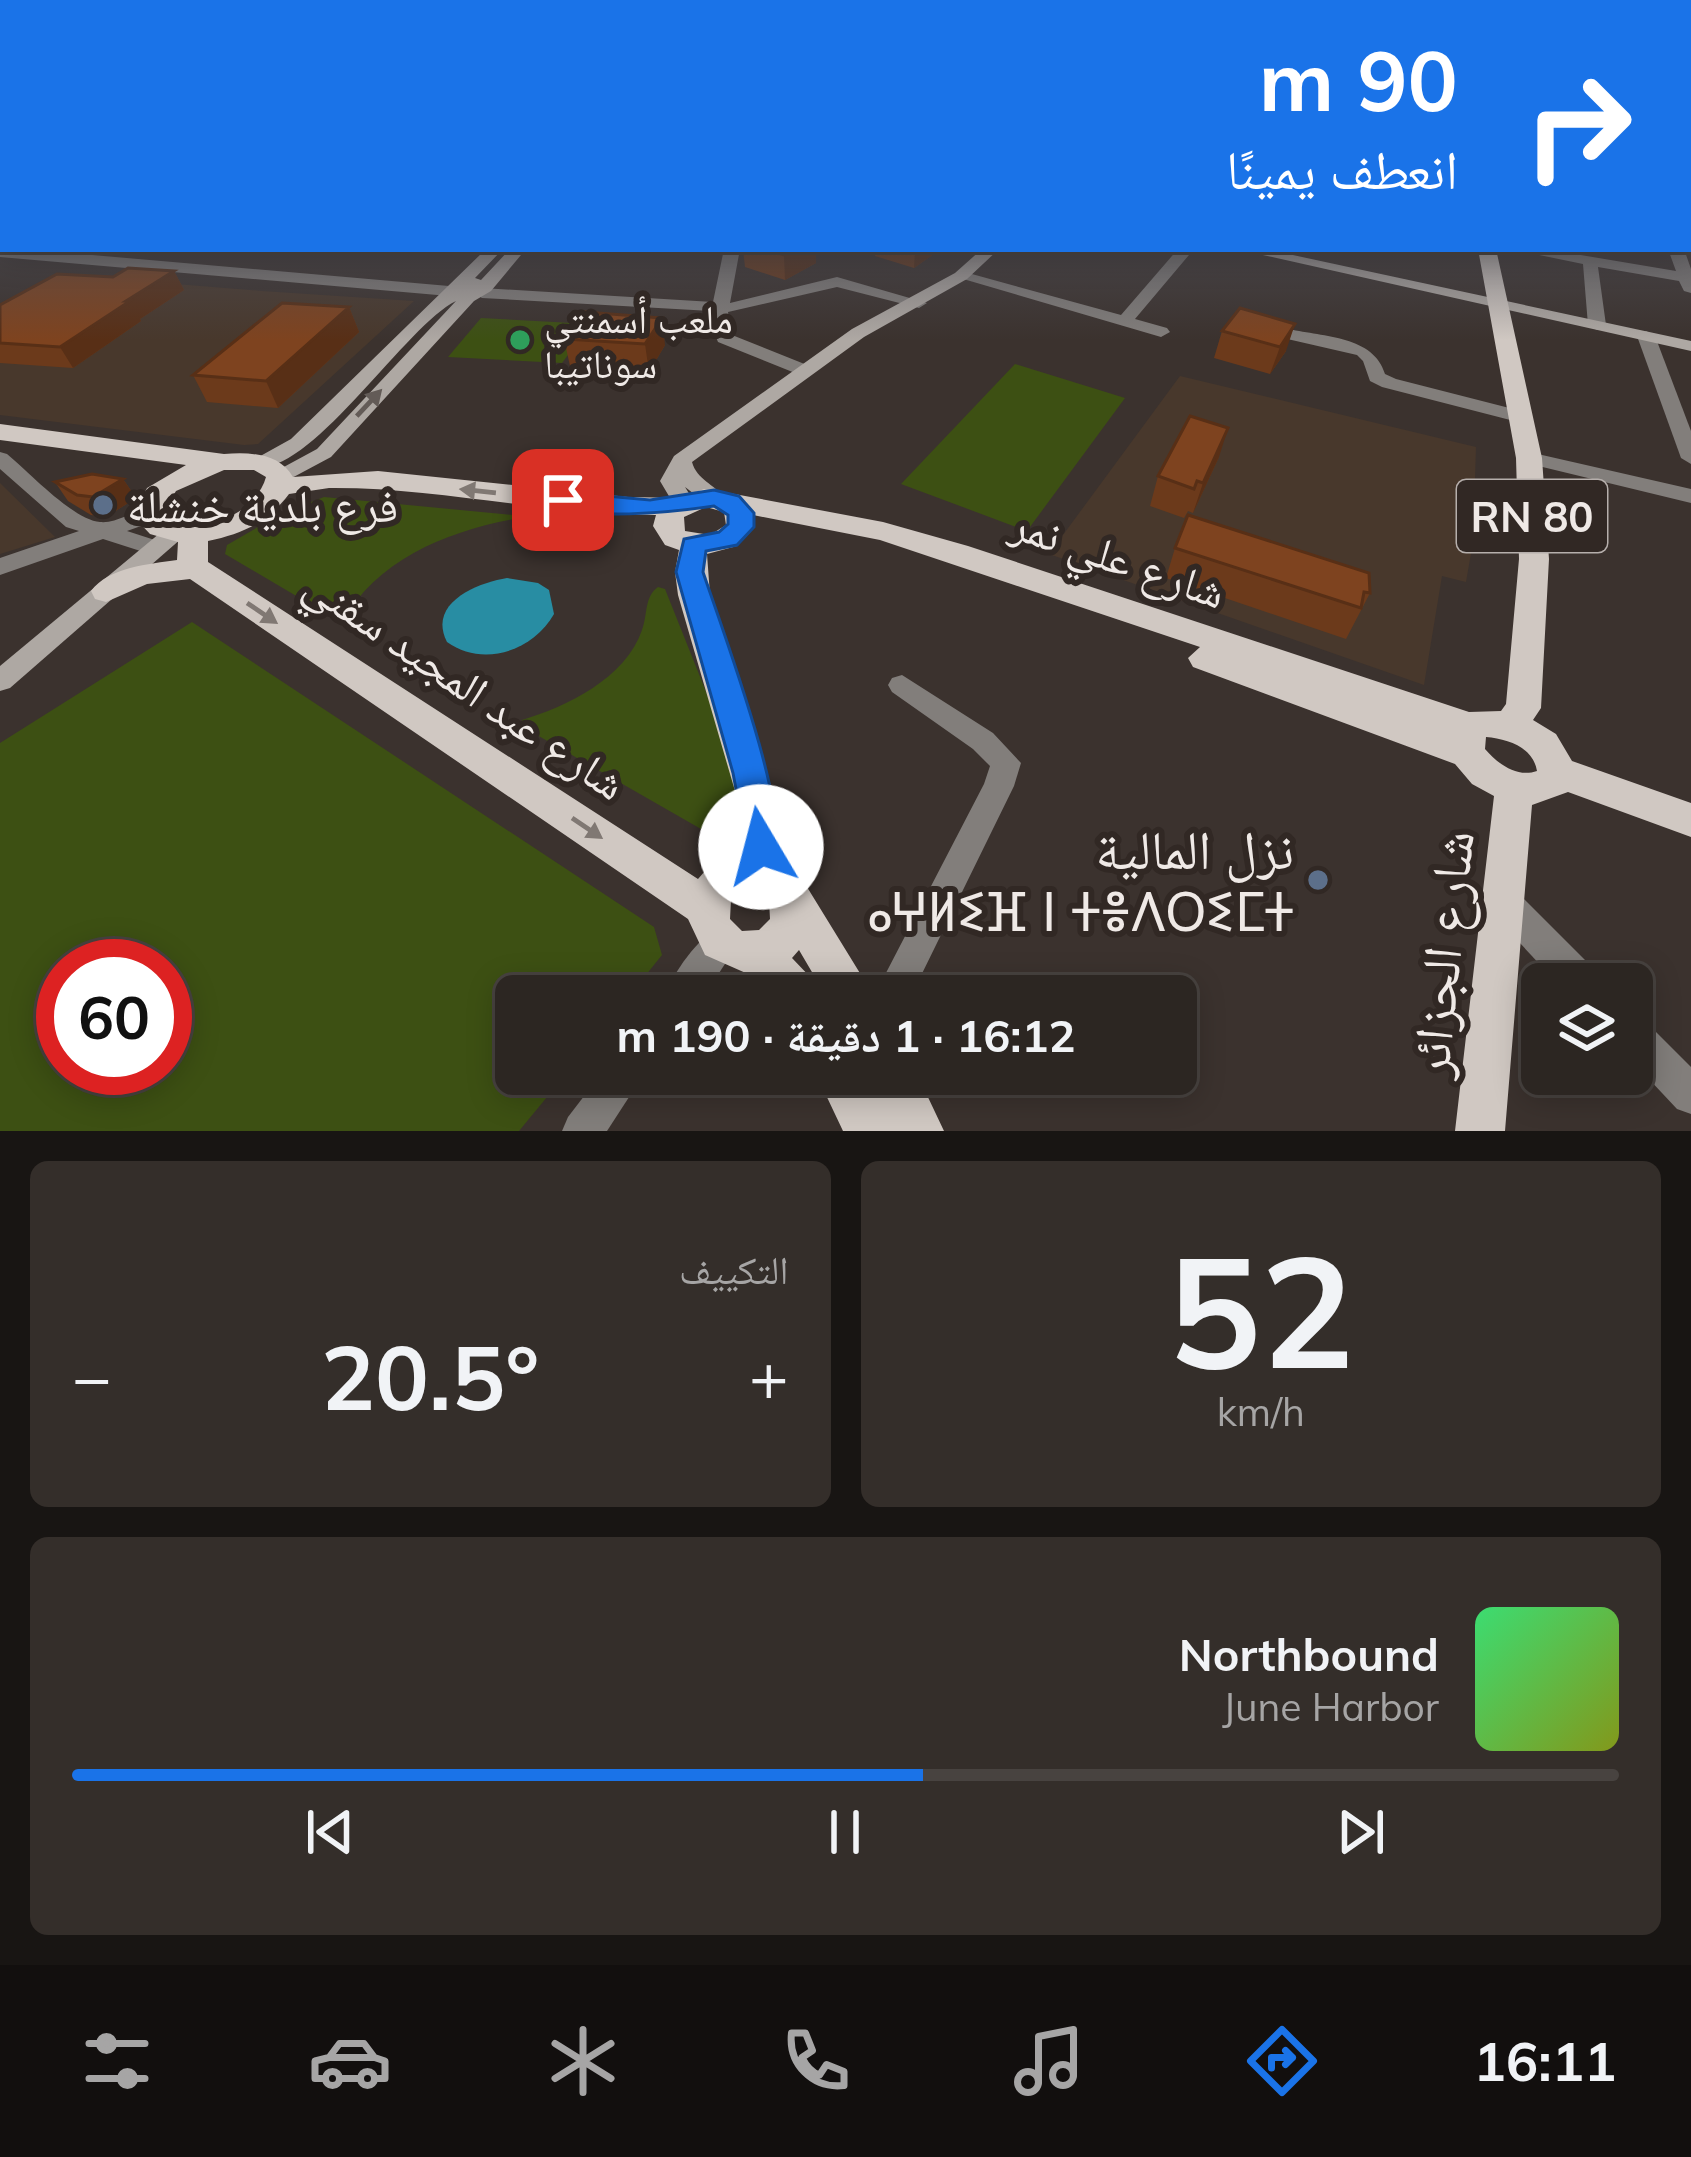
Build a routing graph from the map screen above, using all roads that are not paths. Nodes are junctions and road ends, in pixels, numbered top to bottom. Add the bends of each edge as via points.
1 (0, 252) edge
2 (44, 252) edge
3 (133, 252) edge
4 (493, 252) edge
5 (514, 252) edge
6 (731, 252) edge
7 (988, 252) edge
8 (1183, 252) edge
9 (1258, 252) edge
10 (1488, 252) edge
11 (1543, 252) edge
12 (1677, 252) edge
13 (85, 260) junction
14 (1590, 261) junction
15 (112, 264) junction
16 (962, 276) junction
17 (51, 279) edge
18 (1690, 282) edge
19 (465, 291) junction
20 (919, 303) junction
21 (1499, 304) junction
22 (722, 308) junction
23 (1125, 321) junction
24 (1597, 325) junction
25 (1161, 332) dead end
26 (1289, 334) edge
27 (1646, 336) junction
28 (1691, 346) edge
29 (805, 371) junction
30 (1669, 398) junction
31 (1691, 403) edge
32 (1518, 416) junction
33 (0, 432) edge
34 (0, 448) edge
35 (0, 458) edge
36 (1529, 458) junction
37 (1691, 458) edge
38 (224, 463) junction
39 (274, 475) junction
40 (184, 476) junction
41 (1691, 496) edge
42 (709, 507) junction
43 (147, 516) junction
44 (101, 531) junction
45 (694, 545) junction
46 (180, 546) junction
47 (0, 567) edge
48 (106, 591) junction
49 (0, 681) edge
50 (902, 685) dead end
51 (1509, 725) junction
52 (1469, 740) junction
53 (1558, 772) junction
54 (1514, 788) junction
55 (1691, 820) edge
56 (778, 886) junction
57 (1504, 902) junction
58 (728, 934) junction
59 (1563, 963) edge
60 (698, 975) edge
61 (774, 975) edge
62 (837, 975) edge
63 (903, 975) edge
64 (1653, 1056) edge
65 (609, 1095) edge
66 (851, 1095) edge
67 (901, 1095) edge
68 (1691, 1095) edge
69 (582, 1131) edge
70 (869, 1131) edge
71 (919, 1131) edge
72 (1480, 1131) edge

1 - 2 street
2 - 13 street
3 - 15 street
4 - 19 main road
5 - 19 main road
6 - 22 street
7 - 16 main road
8 - 23 street
9 - 21 main road
10 - 21 main road, RN 80
11 - 14 street
12 - 18 street
13 - 15 street
13 - 17 street
14 - 18 street
14 - 24 street
15 - 19 street
16 - 20 main road
16 - 23 street
19 - 22 street
19 - 39 main road via 324,453
20 - 22 street via 837,282
20 - 29 main road
21 - 24 main road
21 - 32 main road, RN 80
22 - 29 street via 724,338
23 - 25 street
24 - 27 main road
26 - 32 street via 1364,351 1374,374 1389,383
27 - 28 main road
27 - 30 street
29 - 42 main road via 681,460 671,481
30 - 31 street
30 - 37 street
32 - 36 main road, RN 80
33 - 38 main road
34 - 40 main road
35 - 44 street via 74,522
36 - 41 street
36 - 51 main road, RN 80 via 1534,559 1523,707
38 - 39 main road, شارع علي نمر
38 - 40 main road
42 -> 39 main road, شارع علي نمر
39 - 46 main road via 272,499
40 - 43 main road via 156,495
42 - 45 main road via 717,543
42 - 45 main road via 668,519 669,532
42 - 52 main road, شارع علي نمر via 932,559
43 - 44 street
43 - 46 main road, شارع عبد المجيد سقني
44 - 46 street
44 - 47 street
45 - 56 main road via 694,595
46 - 48 main road
46 - 48 main road
46 -> 58 main road, شارع عبد المجيد سقني
48 - 49 main road
50 - 63 street via 1006,763
51 - 52 main road via 1490,722
51 - 53 main road via 1540,743
52 - 54 main road via 1486,773
53 - 54 main road via 1550,786
53 - 55 main road
54 - 57 main road, شارع الجزائر
56 - 58 main road via 786,931
56 - 58 main road via 728,878
56 - 62 main road
57 - 59 street
57 - 72 main road, شارع الجزائر
58 - 60 street
58 - 61 main road, شارع عبد المجيد سقني
64 - 68 street
65 - 69 street
66 - 70 main road
67 - 71 main road

